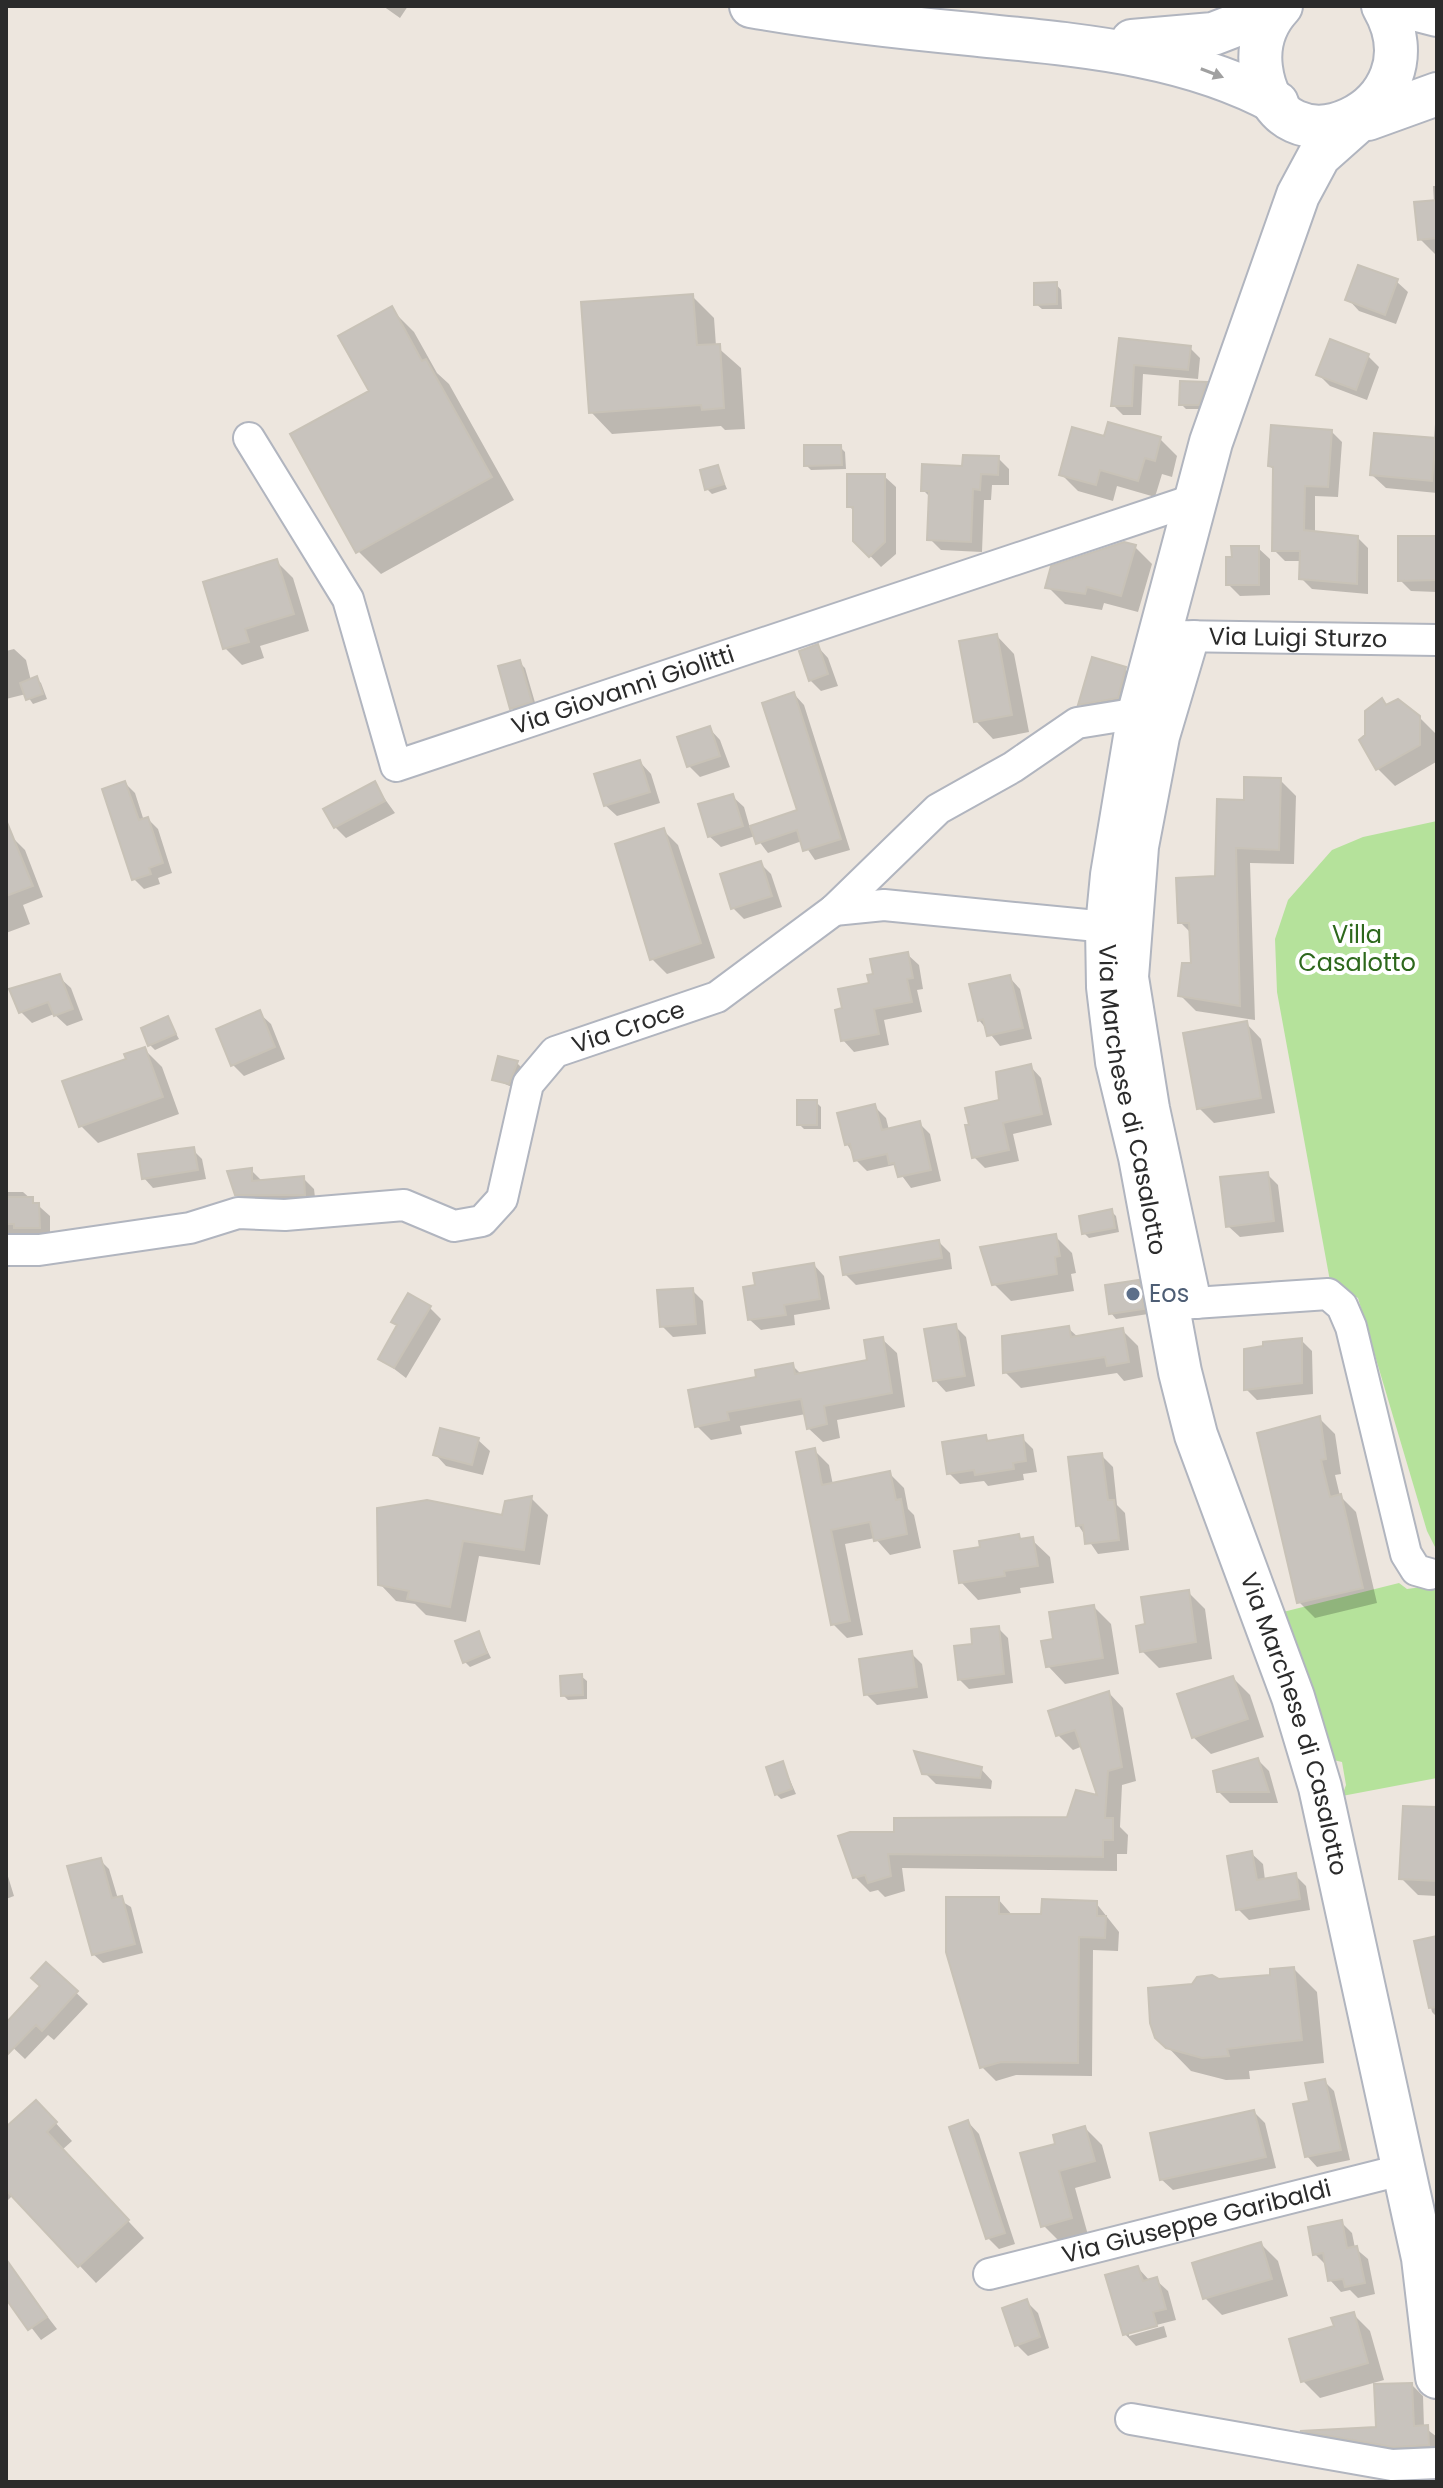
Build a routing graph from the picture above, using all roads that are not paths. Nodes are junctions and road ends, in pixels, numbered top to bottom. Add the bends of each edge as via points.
1 (751, 6) edge
2 (1383, 6) edge
3 (1402, 6) edge
4 (1279, 7) edge
5 (1437, 15) edge
6 (1081, 46) junction
7 (1437, 94) edge
8 (1279, 105) junction
9 (1359, 123) junction
10 (1298, 195) junction
11 (249, 438) dead end
12 (1196, 499) junction
13 (1177, 636) junction
14 (1437, 640) edge
15 (1139, 713) junction
16 (834, 910) junction
17 (1107, 927) junction
18 (6, 1250) edge
19 (1182, 1304) junction
20 (1430, 1574) dead end
21 (1405, 2169) junction
22 (989, 2274) dead end
23 (1434, 2316) edge
24 (1437, 2377) edge
25 (1131, 2419) dead end
26 (1437, 2463) edge

1 - 6 street via 841,22
2 - 9 street via 1400,33 1403,68 1389,99
3 - 5 street
4 - 6 street via 1213,34
4 - 8 street via 1268,22 1260,56 1265,81
6 -> 8 street via 1195,67
7 - 9 street
8 - 9 street via 1293,117 1323,128
8 - 10 street via 1297,149
9 - 10 street via 1319,156
10 - 12 street, Via Marchese di Casalotto via 1215,428
11 - 12 street, Via Giovanni Giolitti via 348,599 396,766
12 - 13 street, Via Marchese di Casalotto
13 - 14 street, Via Luigi Sturzo
13 - 15 street, Via Marchese di Casalotto
13 - 19 street via 1143,847 1133,977
15 - 16 street, Via Croce via 1077,723 938,809
15 - 17 street, Via Marchese di Casalotto
16 - 17 street via 884,905
16 - 18 street, Via Croce via 717,997 555,1052 528,1084 502,1199 482,1221 454,1226 404,1205 285,1215 238,1213 190,1228
17 - 19 street, Via Marchese di Casalotto via 1117,1062
19 - 20 street via 1328,1294 1342,1306 1406,1554 1416,1570
19 - 21 street, Via Marchese di Casalotto via 1196,1435 1293,1697 1320,1787
21 - 22 street, Via Giuseppe Garibaldi
21 - 23 street, Via Marchese di Casalotto
23 - 24 street, Via Marchese di Casalotto
25 - 26 street via 1392,2465

